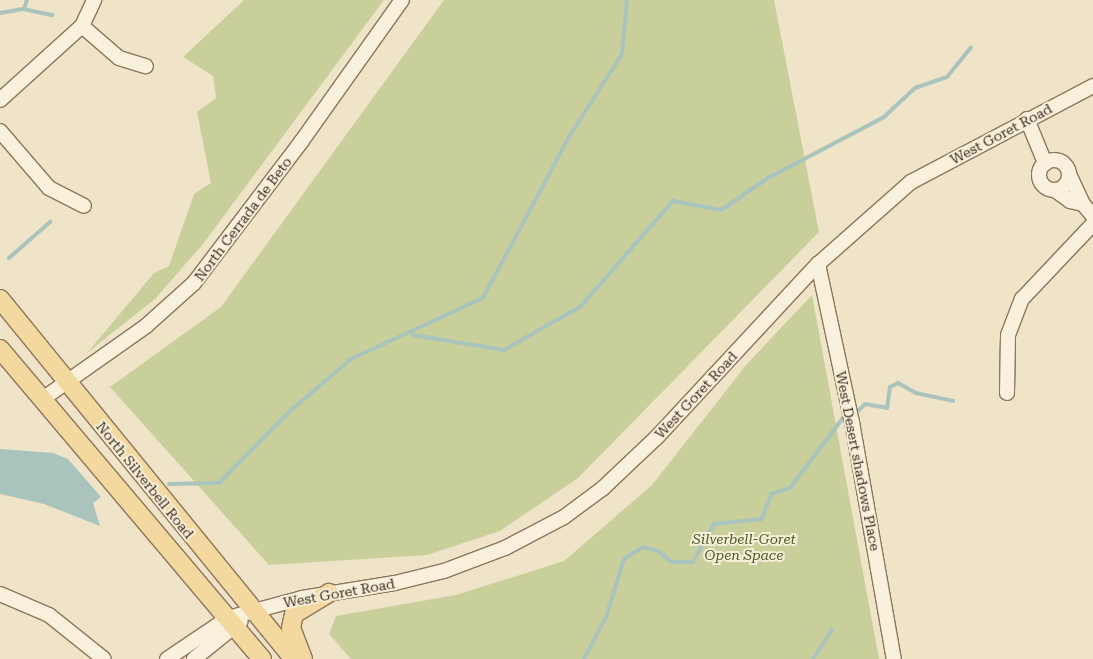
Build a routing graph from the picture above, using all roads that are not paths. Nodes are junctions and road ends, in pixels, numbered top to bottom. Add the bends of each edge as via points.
1 (94, 0) edge
2 (402, 0) edge
3 (82, 26) junction
4 (146, 66) dead end
5 (1093, 86) edge
6 (0, 100) edge
7 (1027, 119) junction
8 (0, 131) edge
9 (1045, 163) junction
10 (1069, 174) junction
11 (1056, 190) junction
12 (1083, 204) junction
13 (84, 206) dead end
14 (1093, 216) edge
15 (1093, 224) edge
16 (818, 264) junction
17 (0, 299) edge
18 (0, 349) edge
19 (66, 384) junction
20 (1007, 393) dead end
21 (44, 398) junction
22 (329, 593) junction
23 (0, 594) edge
24 (252, 610) junction
25 (232, 623) junction
26 (104, 659) edge
27 (167, 659) edge
28 (194, 659) edge
29 (262, 659) edge
30 (294, 659) edge
31 (304, 659) edge
32 (894, 659) edge

1 - 3 street
2 - 19 street, North Cerrada de Beto via 301,142 194,283 146,326
3 - 4 street via 119,58
3 - 6 street
5 - 7 street, West Goret Road
7 - 9 street
7 - 16 street, West Goret Road via 911,182
8 - 13 street via 49,188
9 - 10 street via 1062,162
9 - 11 street via 1040,170 1042,183
10 - 11 street via 1066,185
10 - 12 street
11 - 12 street via 1070,201
12 - 14 street
15 - 20 street via 1022,299 1008,335
16 - 22 street, West Goret Road via 657,437 603,488 564,517 505,548 444,571 395,584
16 - 32 street, West Desert shadows Place via 852,422
17 - 19 main road, North Silverbell Road
18 - 21 main road, North Silverbell Road
19 - 21 street, North Cerrada de Beto
19 - 24 main road, North Silverbell Road
21 - 25 main road, North Silverbell Road
22 - 24 street, West Goret Road
22 - 31 main road via 294,614 291,628
23 - 26 street via 49,614
24 - 25 street, West Goret Road
24 - 30 main road, North Silverbell Road
25 - 27 street, West Goret Road
25 - 28 street, West Goret Road
25 - 29 main road, North Silverbell Road

